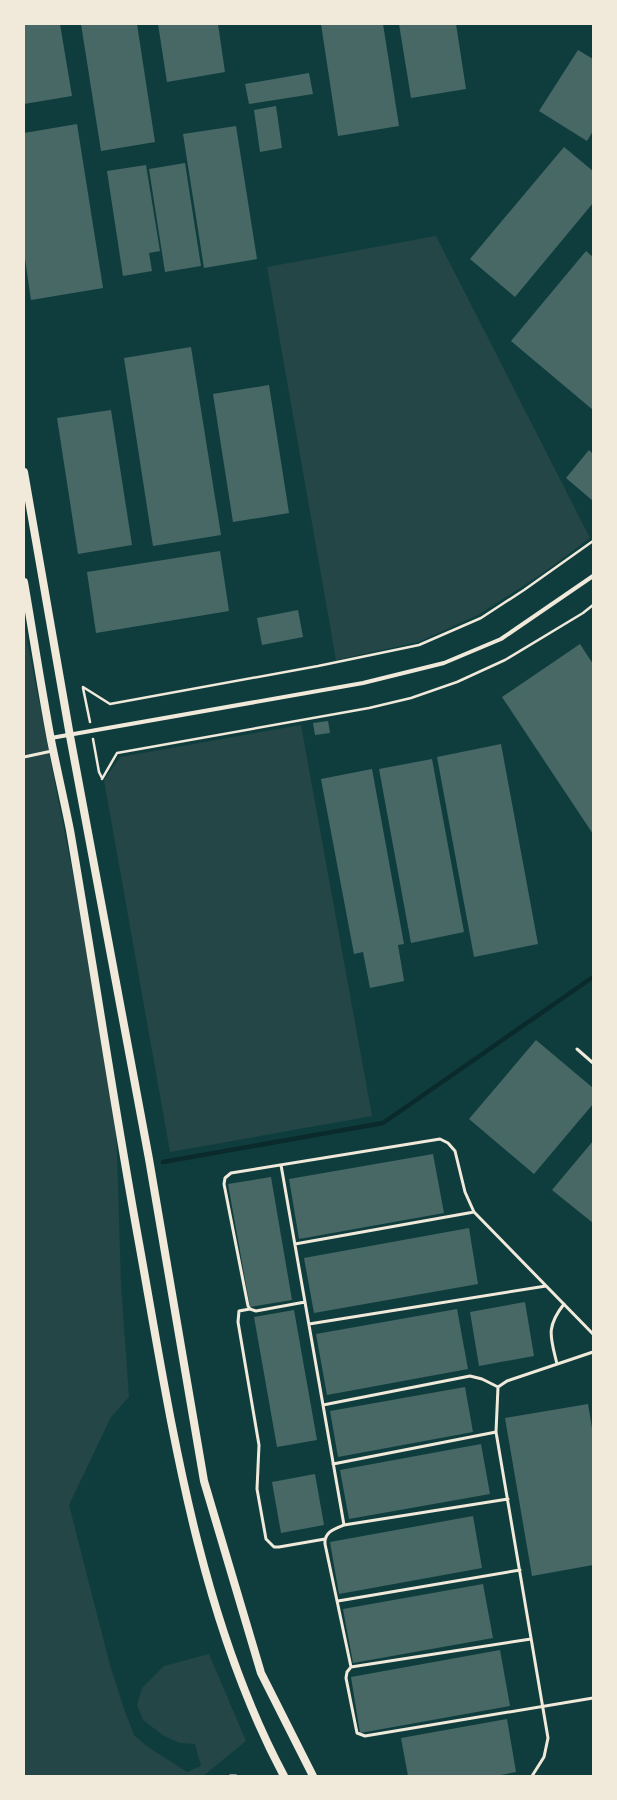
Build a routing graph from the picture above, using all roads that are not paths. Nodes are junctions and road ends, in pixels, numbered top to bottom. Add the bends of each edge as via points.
1 (24, 472) edge
2 (593, 576) edge
3 (24, 582) edge
4 (70, 736) junction
5 (51, 738) junction
6 (54, 751) junction
7 (24, 757) edge
8 (576, 1049) dead end
9 (593, 1063) edge
10 (281, 1165) junction
11 (474, 1212) junction
12 (295, 1244) junction
13 (546, 1286) junction
14 (305, 1302) junction
15 (564, 1304) junction
16 (250, 1309) junction
17 (309, 1324) junction
18 (593, 1334) edge
19 (593, 1352) edge
20 (556, 1364) junction
21 (498, 1387) junction
22 (323, 1405) junction
23 (496, 1432) junction
24 (333, 1464) junction
25 (508, 1499) junction
26 (344, 1525) junction
27 (325, 1539) junction
28 (520, 1570) junction
29 (338, 1601) junction
30 (531, 1640) junction
31 (351, 1667) junction
32 (593, 1698) edge
33 (543, 1706) junction
34 (230, 1776) edge
35 (236, 1776) edge
36 (284, 1776) edge
37 (313, 1776) edge
38 (532, 1776) edge

1 - 4 main road
2 - 4 street via 501,639 444,663 363,683
3 - 5 main road
4 - 5 street
4 - 37 main road via 147,1151 204,1481 261,1673
5 - 6 main road
6 - 7 lane
6 - 36 main road via 176,1449 204,1565 241,1685 267,1745
8 - 9 lane
10 - 11 lane via 440,1139 455,1151 465,1192
10 - 12 lane
10 - 16 lane via 231,1173 225,1178 224,1184
11 - 12 lane
11 - 13 lane
12 - 14 lane
13 - 15 lane
13 - 17 lane
14 - 16 lane via 256,1311
14 - 17 lane
15 - 18 lane
15 - 20 lane via 552,1323 550,1333
16 - 27 lane via 239,1311 238,1322 259,1446 257,1489 266,1538 274,1547
17 - 22 lane
19 - 20 lane
20 - 21 lane via 507,1381
21 - 22 lane via 470,1376
21 - 23 lane
22 - 24 lane
23 - 24 lane
23 - 25 lane
24 - 26 lane
25 - 26 lane
25 - 28 lane
26 - 27 lane via 328,1533
27 - 29 lane
28 - 29 lane
28 - 30 lane
29 - 31 lane
30 - 31 lane
30 - 33 lane
31 - 33 lane via 346,1678 357,1733 365,1736
32 - 33 lane
33 - 38 lane via 548,1738 544,1756
34 - 35 lane

